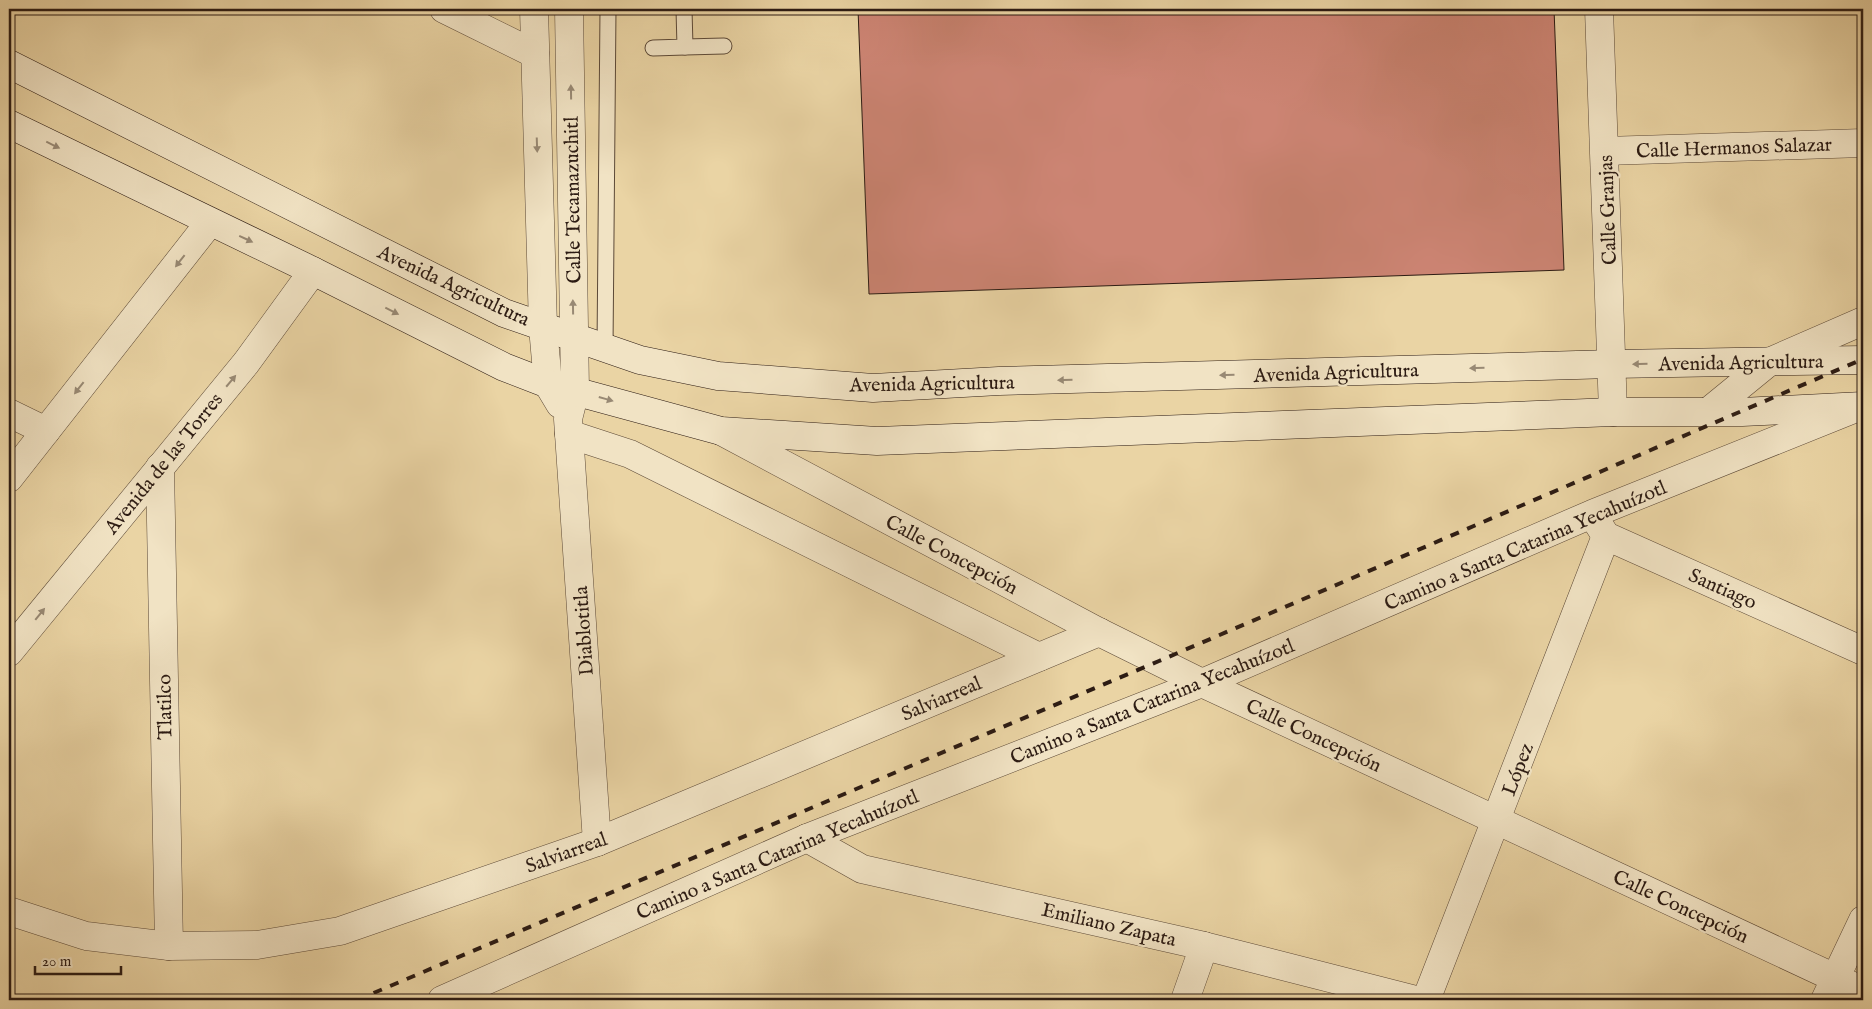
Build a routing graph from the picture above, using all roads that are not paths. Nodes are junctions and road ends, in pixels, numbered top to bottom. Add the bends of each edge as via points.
1 (444, 9) edge
2 (534, 9) edge
3 (569, 9) edge
4 (608, 9) edge
5 (684, 9) edge
6 (1599, 9) edge
7 (724, 46) dead end
8 (685, 47) junction
9 (653, 48) dead end
10 (535, 54) junction
11 (9, 64) edge
12 (9, 124) edge
13 (1863, 142) edge
14 (1604, 151) junction
15 (210, 222) junction
16 (313, 271) junction
17 (1863, 321) edge
18 (543, 327) junction
19 (574, 337) junction
20 (606, 348) junction
21 (1863, 360) edge
22 (1769, 362) junction
23 (1612, 364) junction
24 (548, 384) junction
25 (576, 391) junction
26 (1862, 406) edge
27 (1709, 411) junction
28 (1613, 412) junction
29 (9, 413) edge
30 (569, 427) junction
31 (46, 431) junction
32 (721, 431) junction
33 (160, 467) junction
34 (9, 478) edge
35 (1599, 525) junction
36 (1099, 632) junction
37 (1863, 651) edge
38 (9, 652) edge
39 (1039, 657) junction
40 (1202, 683) junction
41 (1497, 821) junction
42 (807, 838) junction
43 (596, 842) junction
44 (9, 911) edge
45 (1863, 920) edge
46 (169, 946) junction
47 (1204, 946) junction
48 (1831, 989) edge
49 (1863, 991) edge
50 (442, 1000) edge
51 (1185, 1000) edge
52 (1416, 1000) edge
53 (1426, 1000) edge

1 - 10 street
2 - 10 street, Calle Tecamazuchitl
19 -> 3 street, Calle Tecamazuchitl
4 - 20 lane
5 - 8 lane
6 - 14 street, Calle Granjas
7 - 8 lane
8 - 9 lane
10 -> 18 street, Calle Tecamazuchitl
11 - 18 street, Avenida Agricultura via 504,314
12 -> 15 street
13 - 14 street, Calle Hermanos Salazar
14 - 23 street, Calle Granjas
15 -> 16 street
15 -> 31 street
16 -> 24 street via 504,367
33 -> 16 street, Avenida de las Torres via 246,363
17 - 22 street
18 - 19 street, Avenida Agricultura
18 - 24 street, Calle Tecamazuchitl
19 - 20 street, Avenida Agricultura
19 - 25 street, Calle Tecamazuchitl
23 -> 20 street, Avenida Agricultura via 1009,381 873,388 718,376 640,360
21 - 22 street, Avenida Agricultura
22 -> 23 street, Avenida Agricultura
22 - 27 street
23 - 28 street, Calle Granjas
24 - 25 street
24 - 30 street, Diablotitla
25 - 30 street, Diablotitla
25 -> 32 street
26 - 27 street
26 - 35 street, Camino a Santa Catarina Yecahuízotl
27 - 28 street
28 - 32 street via 876,441
29 - 31 street
30 - 39 street via 630,454
30 - 43 street, Diablotitla
31 - 34 street
32 - 36 street, Calle Concepción
38 -> 33 street, Avenida de las Torres
33 - 46 street, Tlatilco
35 - 37 street, Santiago
35 - 40 street, Camino a Santa Catarina Yecahuízotl
35 - 41 street, López
36 - 39 street, Salviarreal
36 - 40 street, Calle Concepción
39 - 43 street, Salviarreal
40 - 41 street, Calle Concepción
40 - 42 street, Camino a Santa Catarina Yecahuízotl
41 - 48 street, Calle Concepción
41 - 53 street, López
42 - 47 street, Emiliano Zapata via 862,869
42 - 50 street, Camino a Santa Catarina Yecahuízotl
43 - 46 street, Salviarreal via 340,931 257,945
44 - 46 street, Salviarreal via 86,936
45 - 48 street
47 - 51 street
47 - 52 street, Emiliano Zapata
48 - 49 street, Calle Concepción

